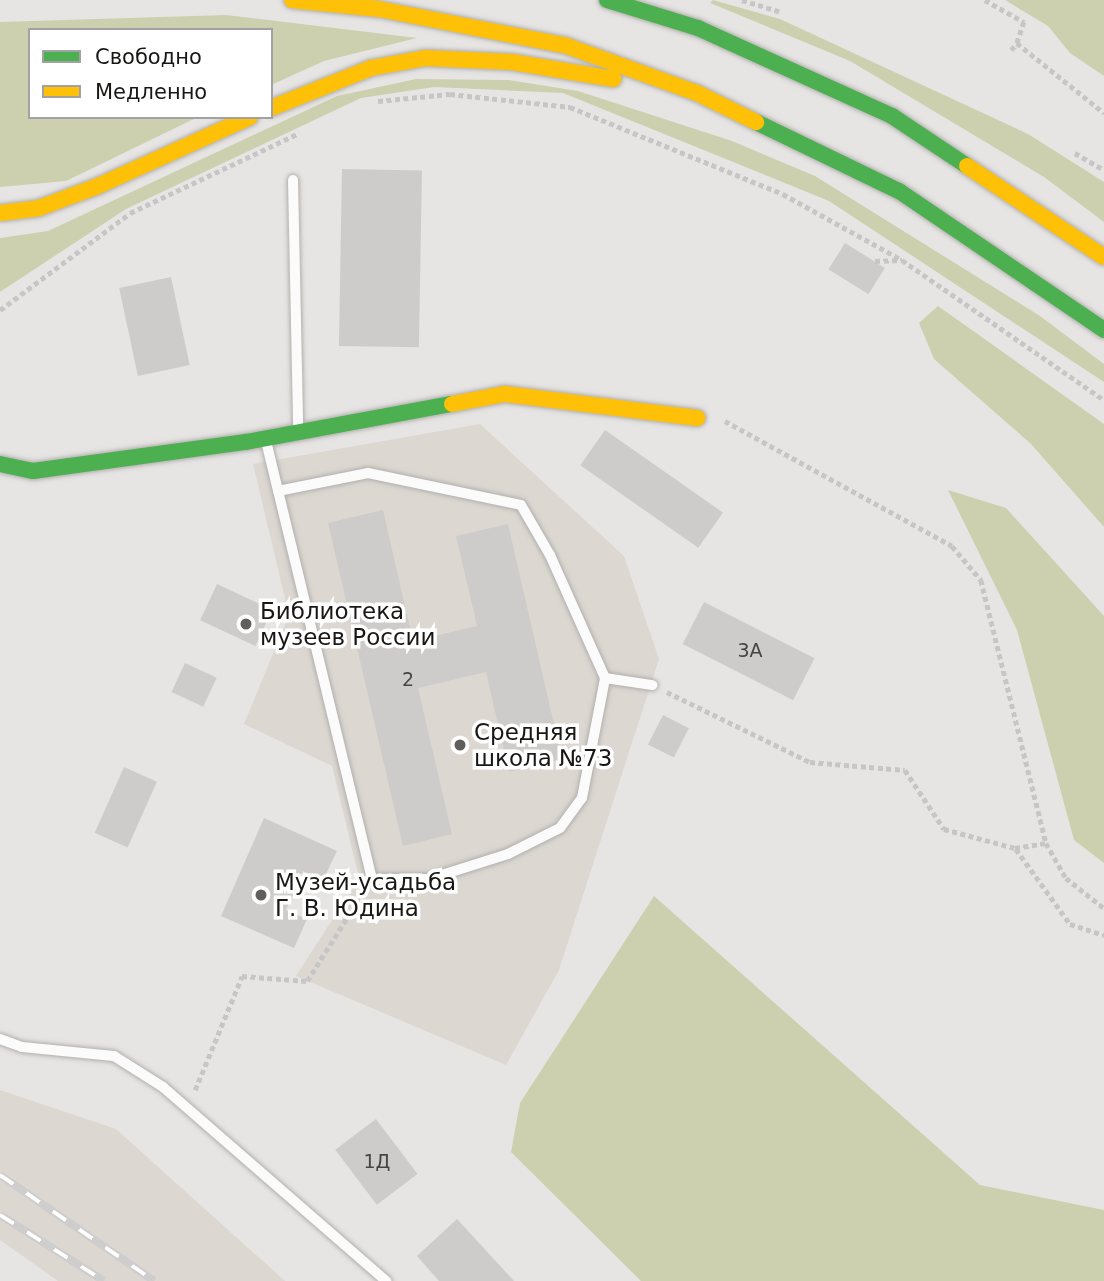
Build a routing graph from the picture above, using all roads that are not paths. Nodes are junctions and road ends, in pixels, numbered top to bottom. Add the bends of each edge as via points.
1 (292, 0) edge
2 (607, 0) edge
3 (697, 93) junction
4 (273, 107) edge
5 (246, 119) edge
6 (293, 180) dead end
7 (0, 213) edge
8 (1104, 257) edge
9 (1104, 330) edge
10 (698, 418) road end
11 (298, 432) junction
12 (266, 440) junction
13 (0, 464) edge
14 (278, 491) junction
15 (605, 678) junction
16 (652, 685) road end
17 (0, 1039) edge
18 (386, 1281) edge

1 - 3 main road via 379,9 567,46
2 - 8 main road via 698,28 892,116
3 - 4 main road via 512,62 426,58 371,68
3 - 9 main road via 898,191
5 - 7 main road via 98,186 39,208
6 - 11 lane
10 - 11 main road via 505,394
11 - 12 main road
12 - 13 main road via 33,471
12 - 14 lane
14 - 15 lane via 368,472 521,505 551,555
14 - 15 lane via 372,879 429,878 508,855 559,828 582,798
15 - 16 lane
17 - 18 lane via 22,1047 114,1056 188,1109

